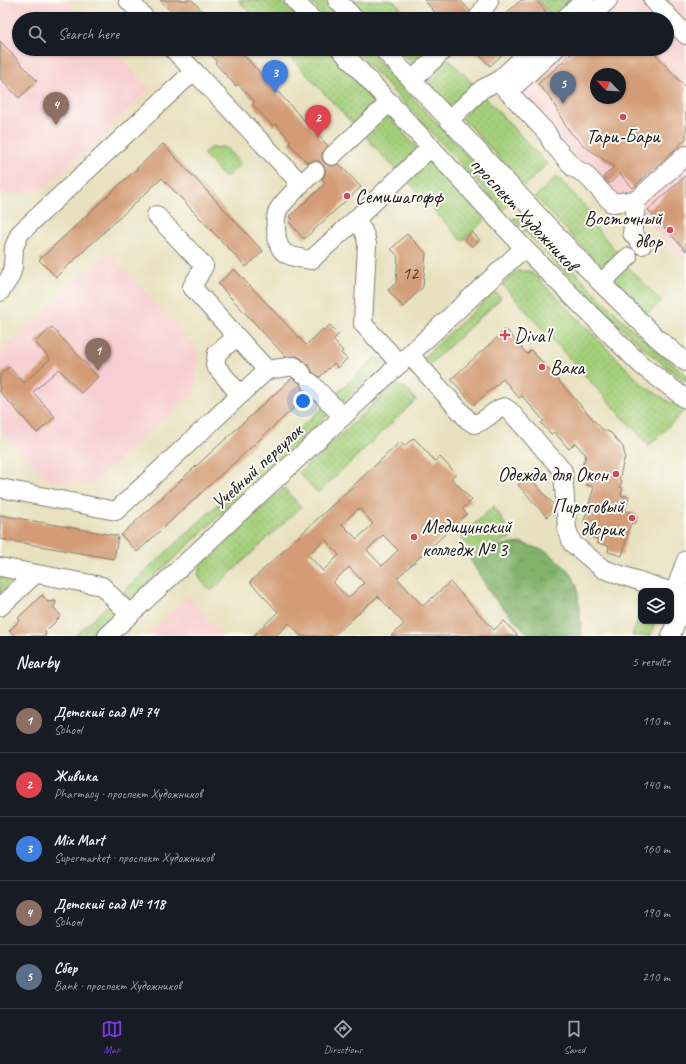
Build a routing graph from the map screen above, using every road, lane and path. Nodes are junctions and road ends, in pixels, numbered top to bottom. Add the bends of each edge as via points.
1 (128, 0) edge
2 (294, 0) edge
3 (337, 0) edge
4 (489, 0) edge
5 (585, 0) edge
6 (608, 0) edge
7 (653, 0) edge
8 (139, 12) edge
9 (305, 12) edge
10 (348, 12) edge
11 (482, 12) edge
12 (572, 12) edge
13 (595, 12) edge
14 (664, 12) edge
15 (674, 22) edge
16 (686, 35) edge
17 (180, 56) edge
18 (347, 56) edge
19 (390, 56) edge
20 (438, 56) edge
21 (527, 56) edge
22 (545, 56) edge
23 (194, 71) junction
24 (412, 80) junction
25 (503, 86) junction
26 (390, 102) junction
27 (449, 120) junction
28 (431, 147) junction
29 (686, 155) edge
30 (332, 156) dead end
31 (315, 171) dead end
32 (301, 184) junction
33 (637, 200) junction
34 (156, 215) dead end
35 (355, 220) junction
36 (642, 245) dead end
37 (524, 248) junction
38 (628, 257) dead end
39 (601, 283) junction
40 (0, 292) edge
41 (237, 337) junction
42 (683, 353) edge
43 (405, 359) junction
44 (267, 370) junction
45 (240, 395) junction
46 (686, 399) edge
47 (343, 417) junction
48 (0, 488) edge
49 (686, 560) edge
50 (0, 567) edge
51 (35, 574) junction
52 (676, 594) edge
53 (0, 607) edge
54 (130, 615) junction
55 (663, 624) edge
56 (107, 636) edge
57 (659, 636) edge
58 (671, 636) edge

1 - 8 street
2 - 9 street
3 - 10 street
4 - 11 street
5 - 12 street
6 - 13 street
7 - 14 street
15 - 16 street
17 - 23 street
18 - 26 street, проспект Художников
19 - 24 street, проспект Художников
20 - 24 street
21 - 25 street
22 - 25 street
23 - 32 street
23 - 40 street via 20,233 14,247 14,266
24 - 27 street, проспект Художников
25 - 27 street via 482,89
25 - 33 street via 547,133 552,143 574,168 585,174 612,203
26 - 28 street, проспект Художников
26 - 30 street
27 - 39 street, проспект Художников
28 - 35 street
28 - 37 street, проспект Художников
29 - 33 street
31 - 32 street
32 - 35 street via 279,208 275,222 276,241 281,251 291,257 311,260
33 - 36 street via 632,233
34 - 41 street via 204,266 192,287
35 - 43 street via 366,236 367,244 363,324
37 - 43 street, Учебный переулок
37 - 46 street, проспект Художников via 641,365
38 - 39 street
39 - 42 street, проспект Художников via 630,313
41 - 44 street
41 - 45 street via 217,353 215,365
43 - 47 street, Учебный переулок
43 - 52 street via 474,424 481,423 496,410 504,407 510,411 563,471 567,529 572,543 603,570
44 - 45 street
44 - 47 street via 294,366
45 - 48 street via 116,511
47 - 54 street, Учебный переулок
49 - 52 street
50 - 51 street
51 - 53 street
51 - 54 street via 102,586
52 - 58 street
54 - 56 street, Учебный переулок
55 - 57 street

